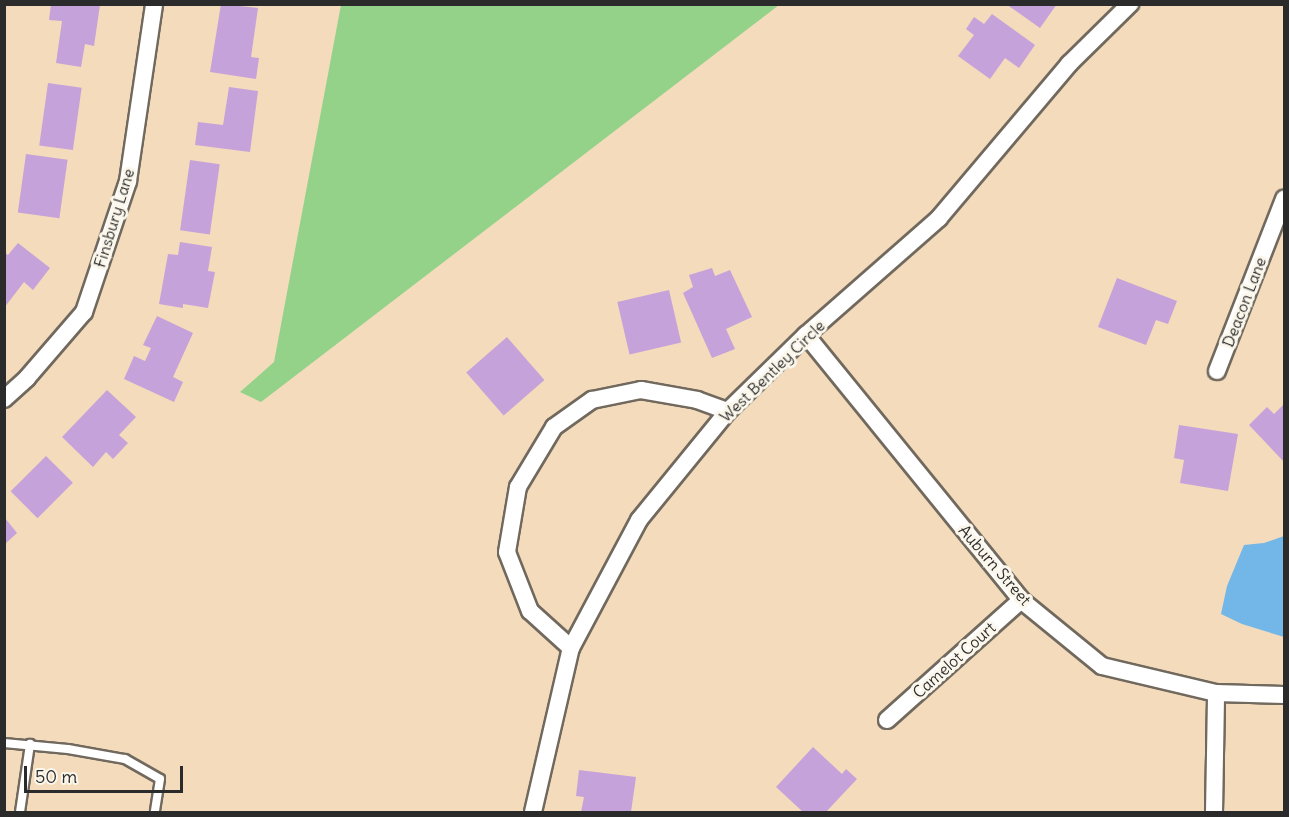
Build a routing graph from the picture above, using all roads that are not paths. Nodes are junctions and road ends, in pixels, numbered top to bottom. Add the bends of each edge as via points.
1 (154, 4) edge
2 (1130, 4) edge
3 (1284, 199) edge
4 (806, 335) junction
5 (1217, 371) dead end
6 (4, 399) edge
7 (728, 411) junction
8 (1022, 600) junction
9 (571, 648) junction
10 (1216, 693) junction
11 (1284, 695) edge
12 (887, 720) dead end
13 (4, 743) edge
14 (30, 744) junction
15 (20, 813) edge
16 (155, 813) edge
17 (533, 813) edge
18 (1214, 813) edge

1 - 6 street, Finsbury Lane via 128,181 84,312
2 - 4 street, West Bentley Circle via 1069,64 939,218
3 - 5 street, Deacon Lane
4 - 7 street, West Bentley Circle
4 - 8 street, Auburn Street
7 - 9 street, West Bentley Circle via 639,520
7 - 9 street via 697,400 641,390 592,400 554,427 518,488 507,552 530,611
8 - 10 street, Auburn Street via 1102,666
8 - 12 street, Camelot Court
9 - 17 street, West Bentley Circle
10 - 11 street, Auburn Street
10 - 18 street
13 - 14 lane
14 - 15 lane
14 - 16 lane via 125,759 160,779

